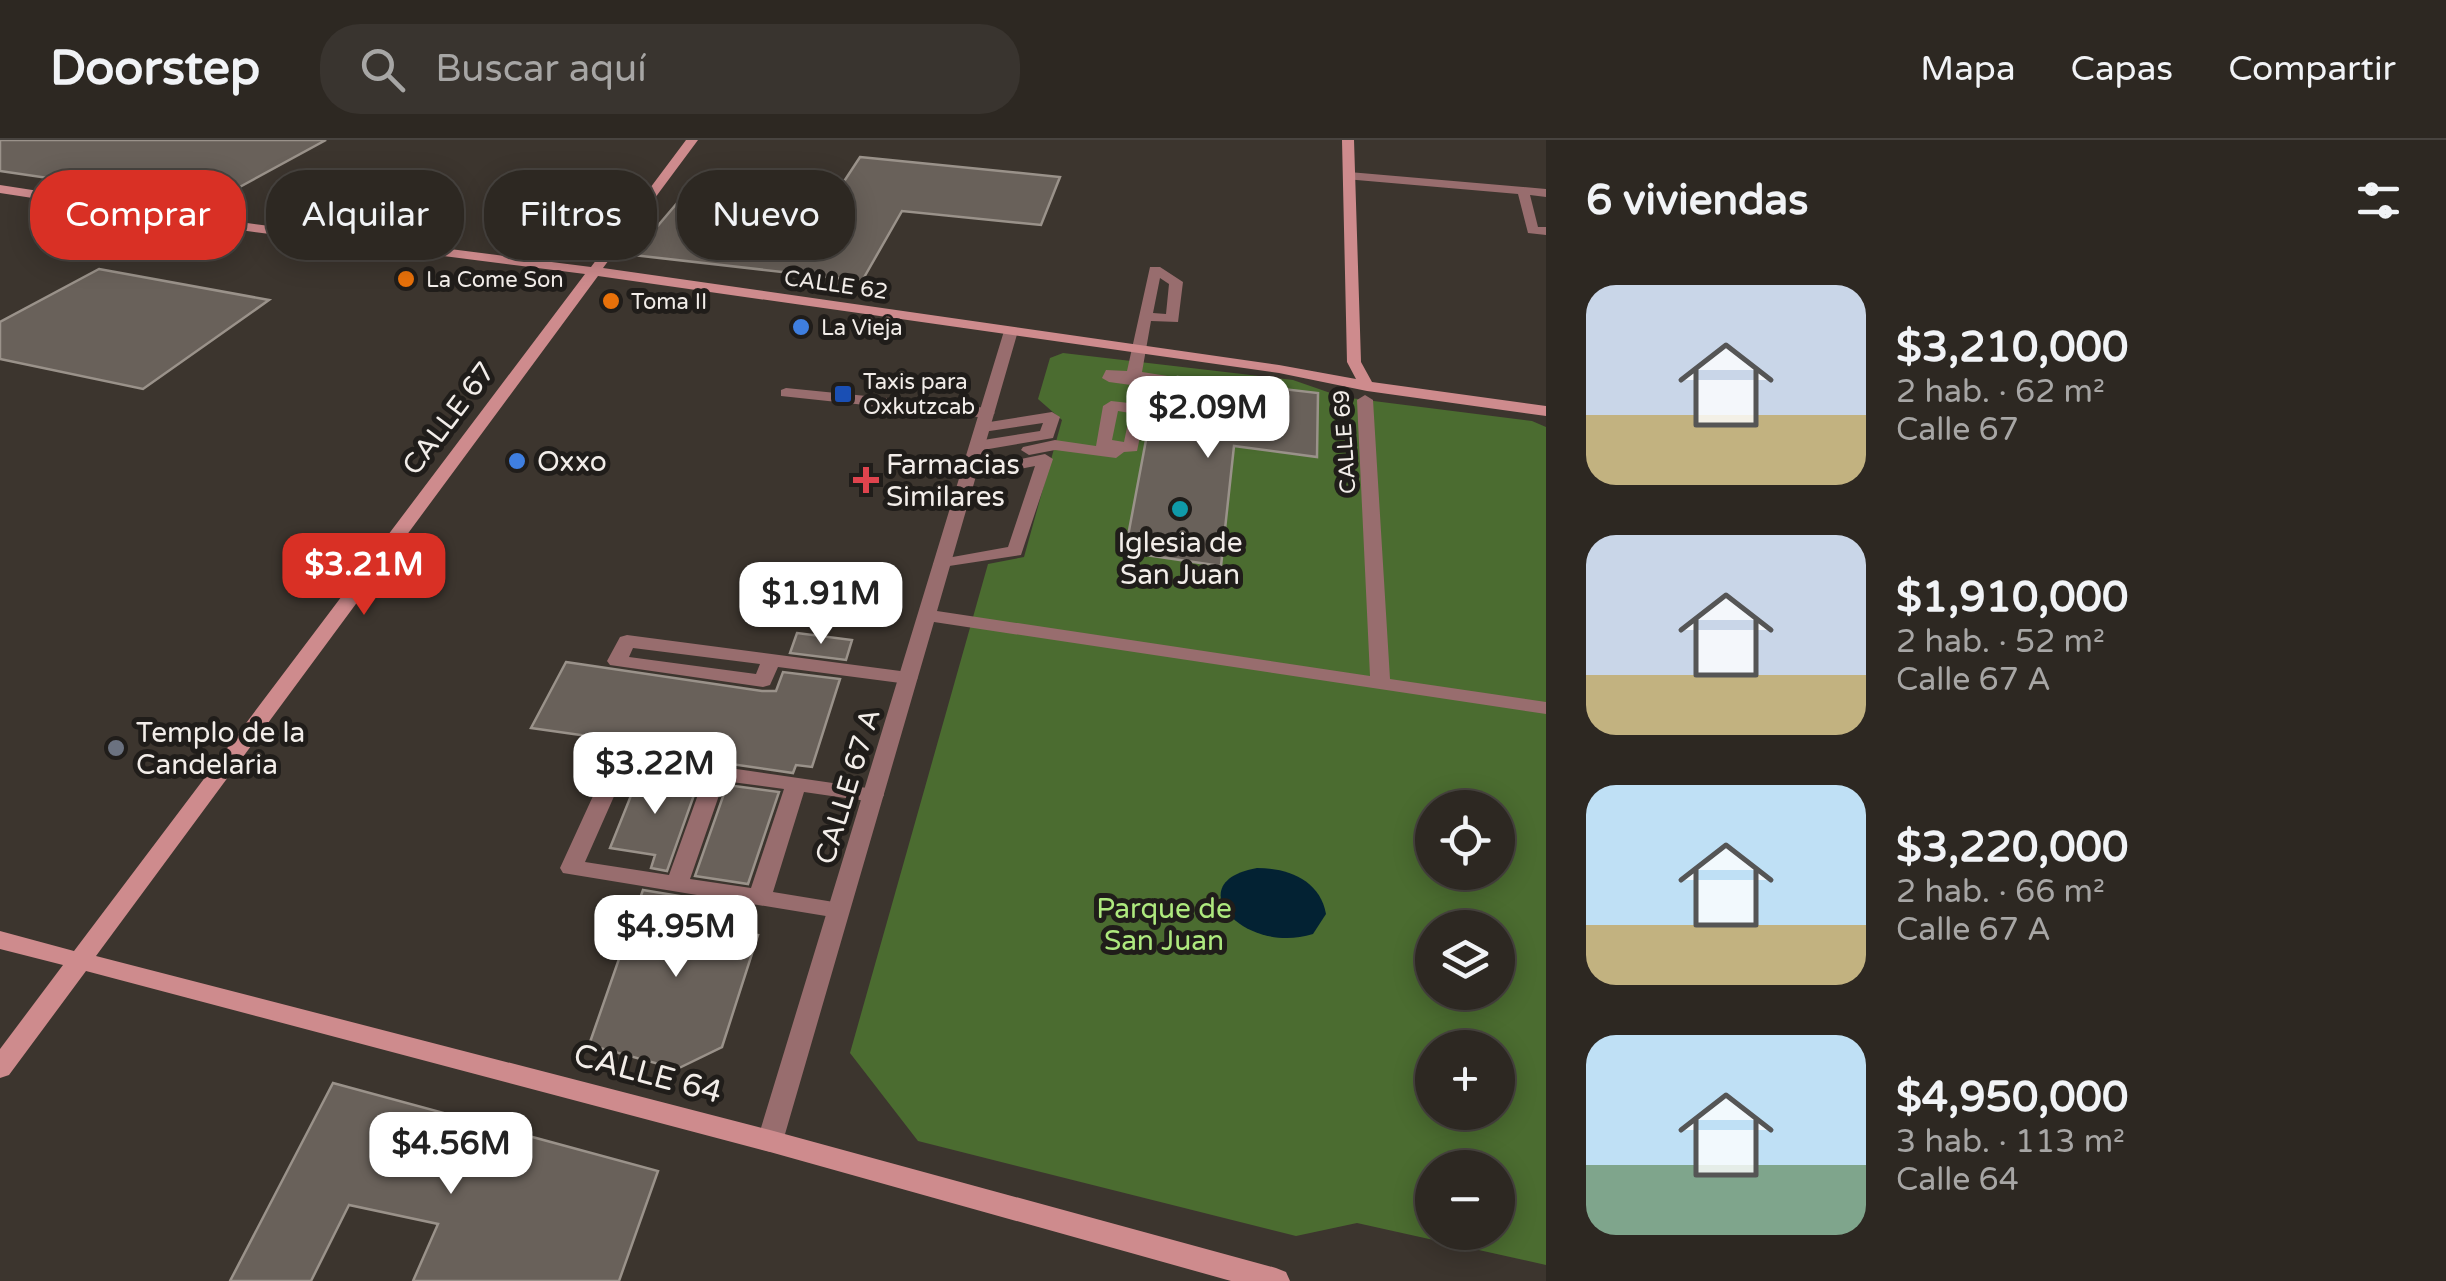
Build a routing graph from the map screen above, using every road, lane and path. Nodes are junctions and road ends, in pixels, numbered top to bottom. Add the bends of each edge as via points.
1 (692, 140) edge
2 (1348, 140) edge
3 (1349, 176) junction
4 (0, 189) edge
5 (1523, 191) junction
6 (1546, 193) edge
7 (1546, 232) edge
8 (594, 271) junction
9 (1145, 316) dead end
10 (1011, 331) junction
11 (1138, 350) junction
12 (1134, 376) dead end
13 (786, 393) dead end
14 (1366, 393) junction
15 (1546, 411) edge
16 (978, 444) junction
17 (1117, 446) dead end
18 (942, 564) junction
19 (926, 615) junction
20 (771, 660) junction
21 (908, 678) junction
22 (1380, 683) junction
23 (1546, 708) edge
24 (716, 772) junction
25 (796, 784) junction
26 (873, 794) junction
27 (677, 884) junction
28 (760, 896) junction
29 (838, 910) junction
30 (0, 940) edge
31 (78, 962) junction
32 (0, 1068) edge
33 (770, 1141) junction
34 (1276, 1281) edge

1 - 8 main road, CALLE 67
2 - 3 main road, CALLE 69
3 - 5 street
3 - 14 main road, CALLE 69 via 1354,362
4 - 8 main road, CALLE 62
5 - 6 street
5 - 7 street via 1532,230
8 - 10 main road, CALLE 62
8 - 31 main road, CALLE 67
9 - 11 street
10 - 11 main road, CALLE 62
10 - 16 street, CALLE 67 A
11 - 12 street
11 - 14 main road, CALLE 62 via 1315,374
13 - 16 street
14 - 15 main road, CALLE 62
14 - 22 street, CALLE 69
16 - 17 street via 1116,453
16 - 18 street, CALLE 67 A
16 - 18 street via 1045,459 1015,551
18 - 19 street, CALLE 67 A
19 - 21 street, CALLE 67 A
19 - 22 street
20 - 20 street via 627,642 617,661 763,681
20 - 21 street
21 - 26 street, CALLE 67 A
22 - 23 street
24 - 25 street
24 - 27 street
24 - 27 street via 620,759 571,868
25 - 26 street
25 - 28 street
26 - 29 street, CALLE 67 A
27 - 28 street
28 - 29 street
29 - 33 street, CALLE 67 A
30 - 31 main road, CALLE 64
31 - 32 main road, CALLE 67
31 - 33 main road, CALLE 64
33 - 34 main road, CALLE 64

